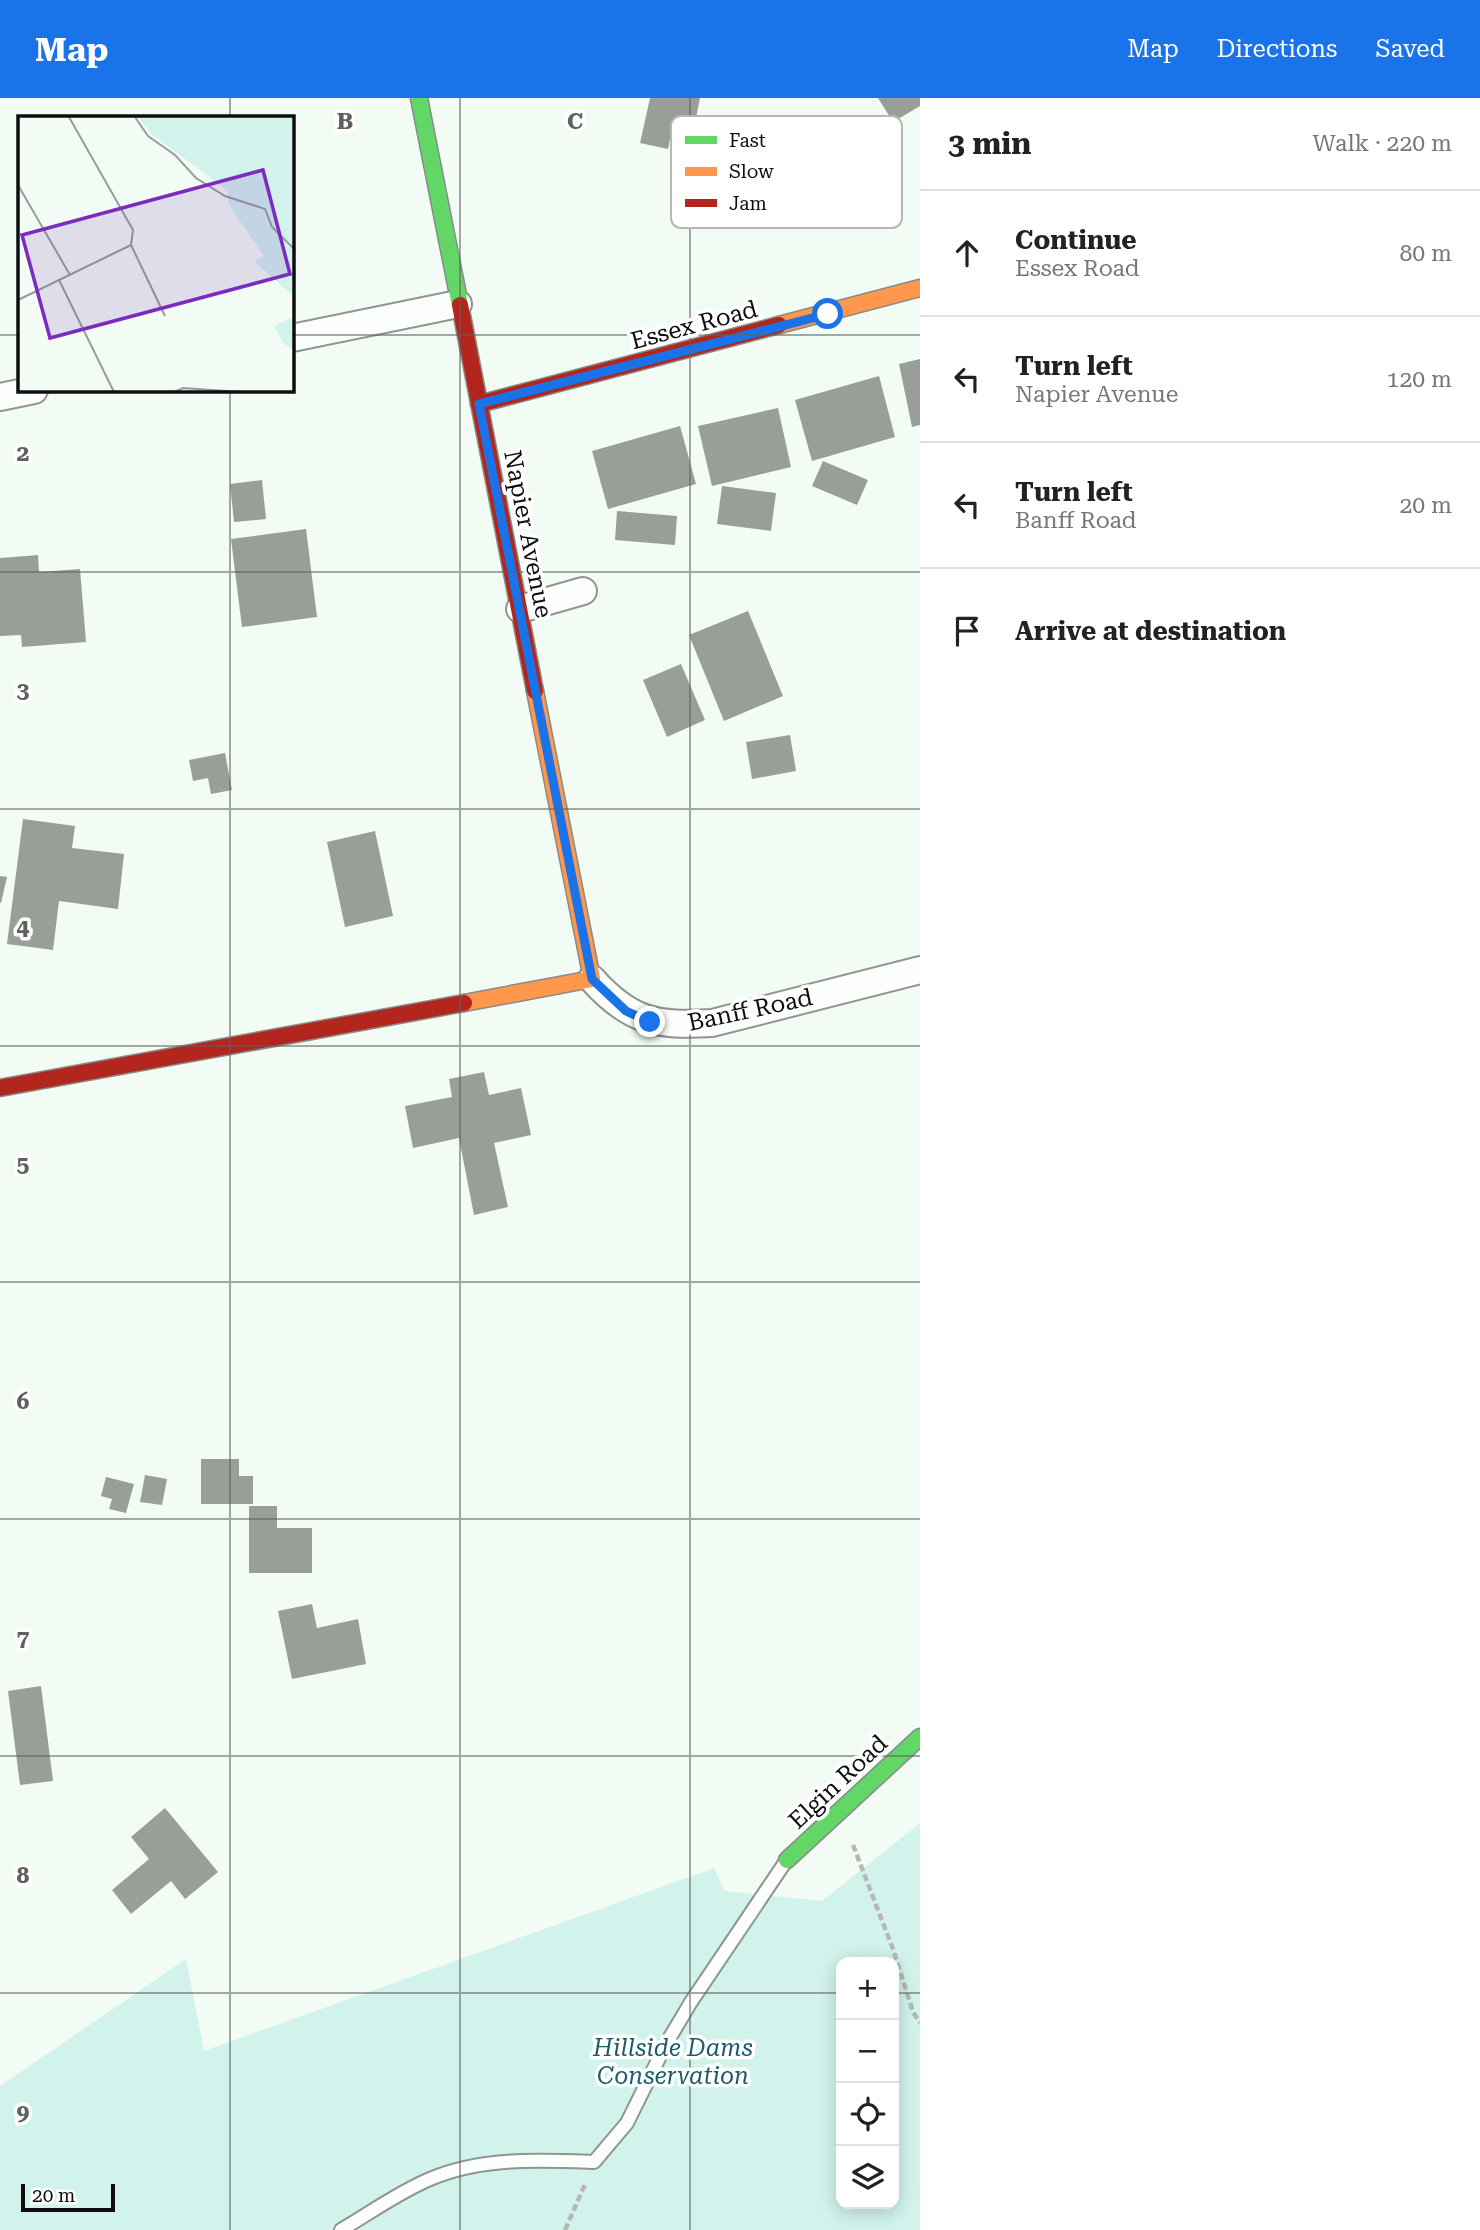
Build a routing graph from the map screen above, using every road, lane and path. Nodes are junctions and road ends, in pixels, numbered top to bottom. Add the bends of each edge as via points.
1 (419, 98) edge
2 (920, 288) edge
3 (458, 304) junction
4 (294, 338) edge
5 (24, 392) edge
6 (0, 397) edge
7 (479, 404) junction
8 (583, 591) dead end
9 (520, 609) junction
10 (920, 970) edge
11 (592, 979) junction
12 (0, 1088) edge
13 (920, 1737) edge
14 (840, 1812) junction
15 (787, 1860) joint
16 (920, 2023) edge
17 (594, 2162) junction
18 (341, 2230) edge
19 (565, 2230) edge

1 - 3 street, Napier Avenue
2 - 7 street, Essex Road
3 - 4 street
3 - 7 street, Napier Avenue
5 - 6 street
7 - 9 street, Napier Avenue
8 - 9 street
9 - 11 street, Napier Avenue
10 - 11 street, Banff Road via 712,1023 677,1025 650,1022 626,1011
11 - 12 street
13 - 14 street, Elgin Road
14 - 15 street, Elgin Road
14 - 16 path
15 - 17 lane via 691,2002 627,2123
17 - 18 lane via 532,2160 473,2166 429,2179
17 - 19 path

